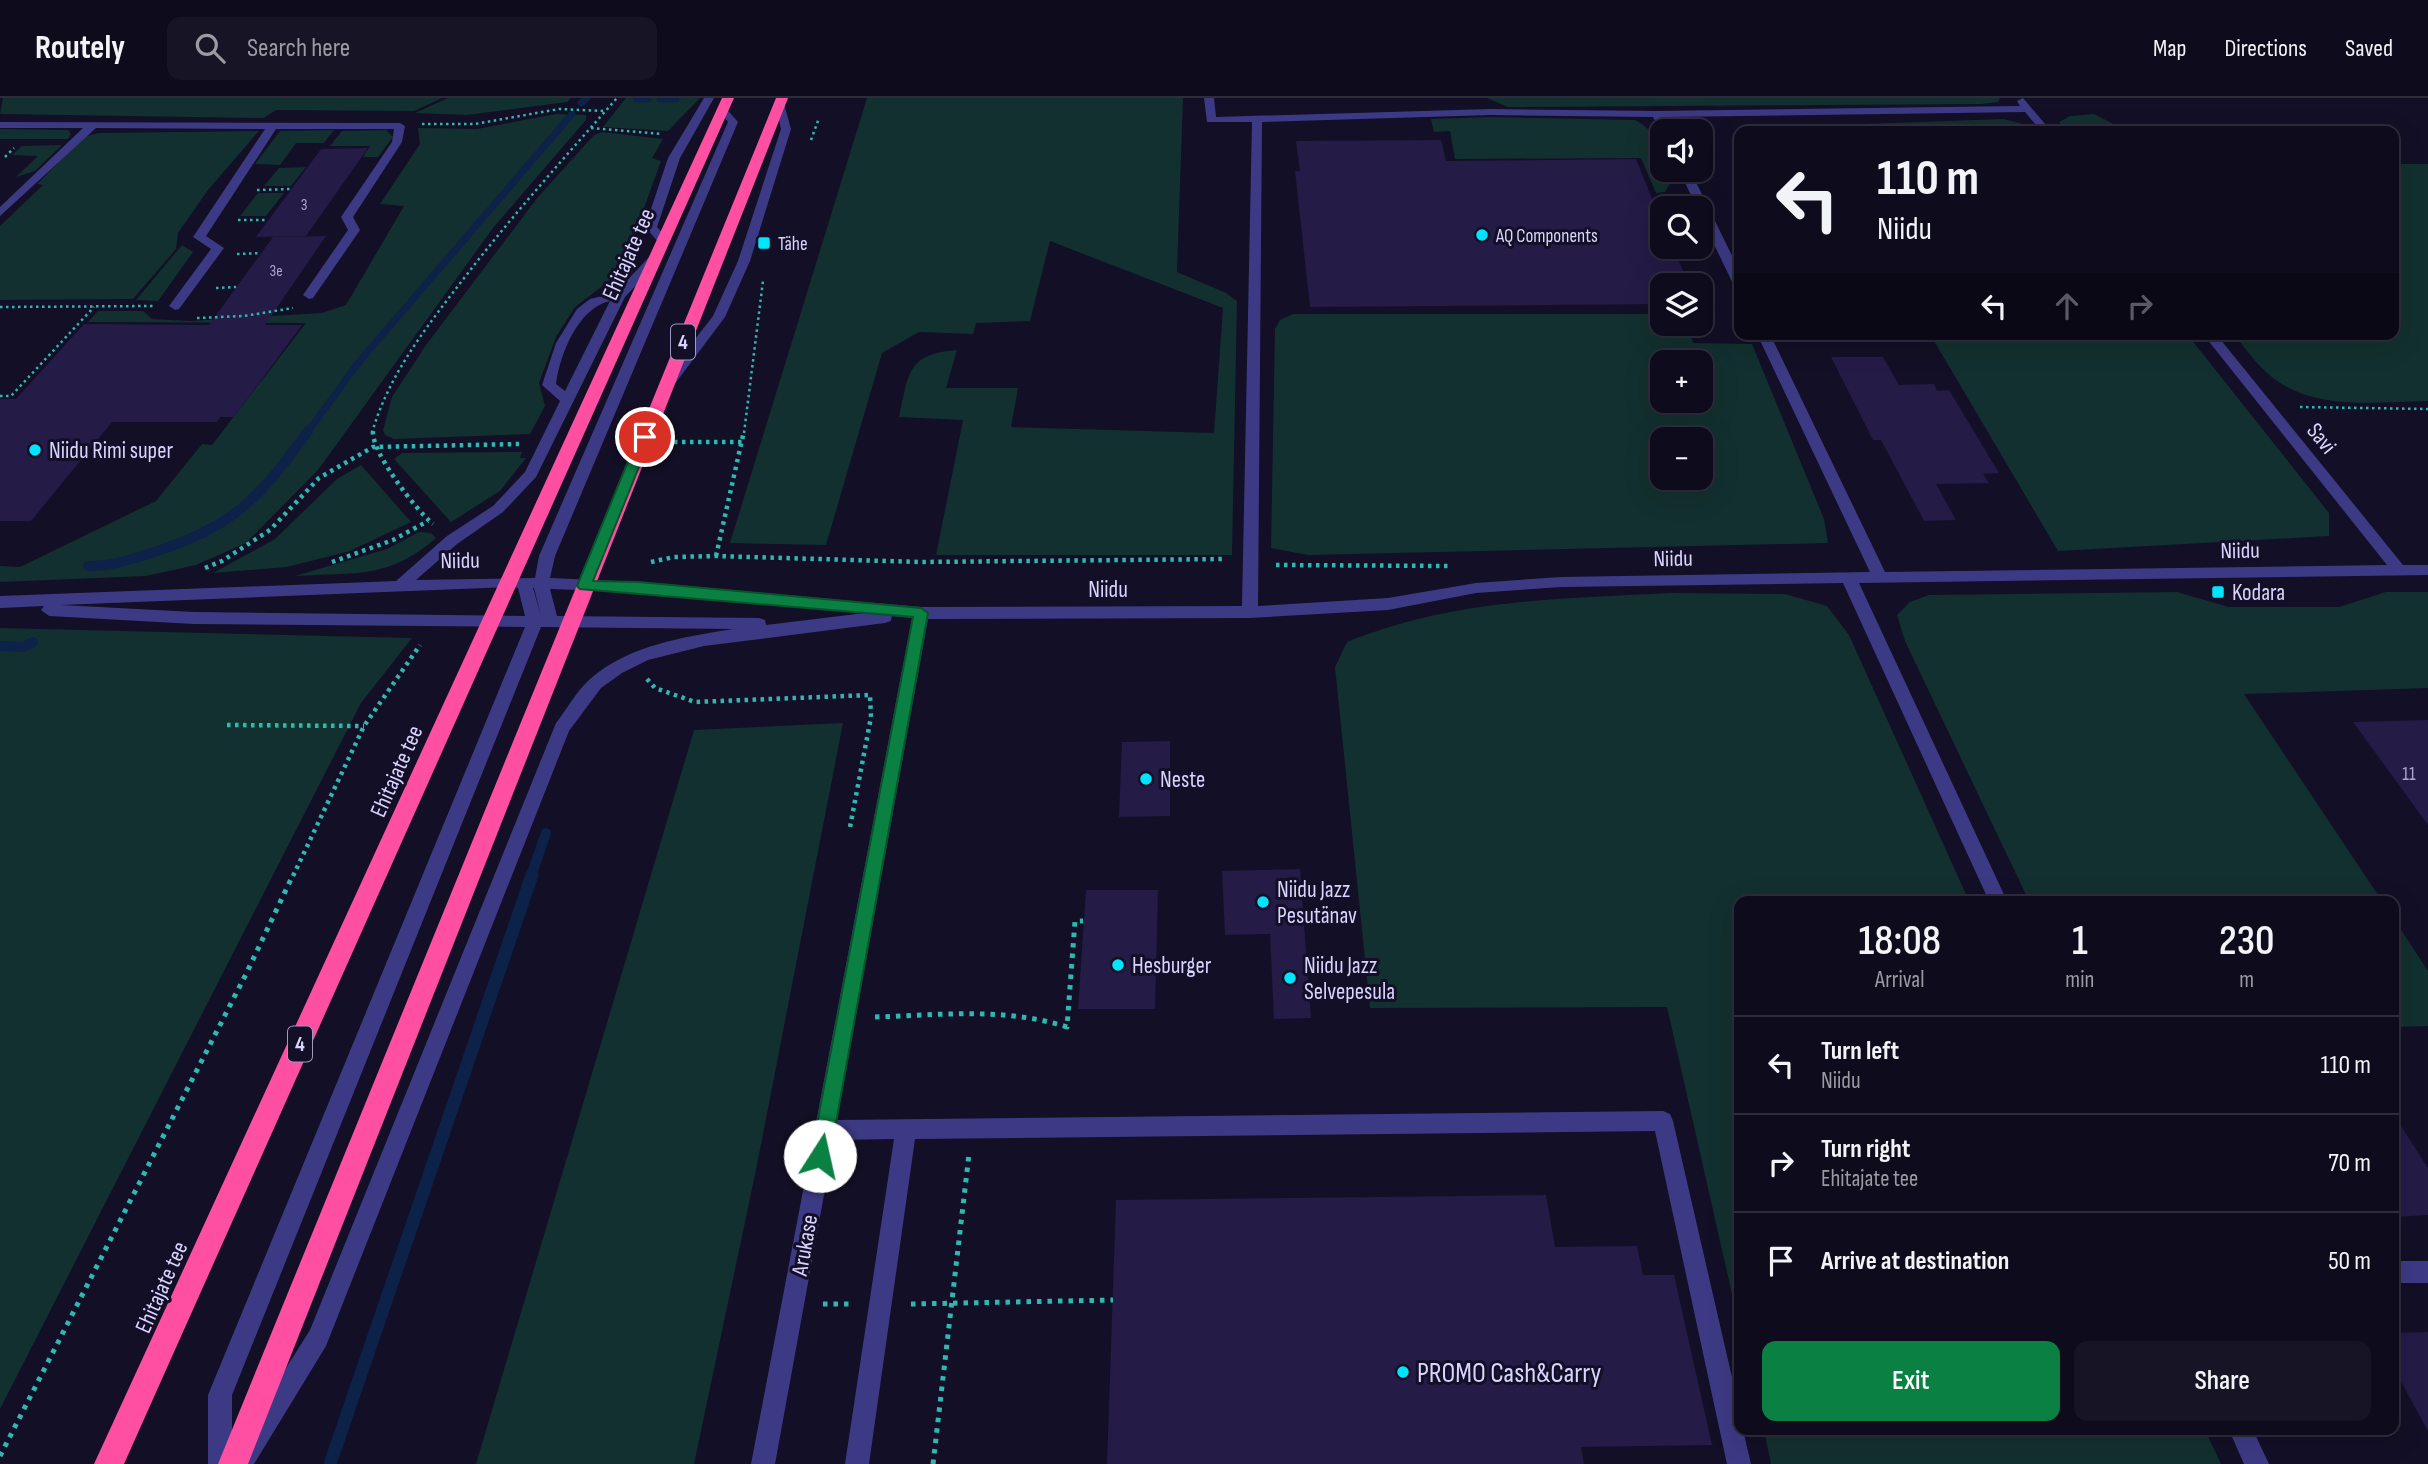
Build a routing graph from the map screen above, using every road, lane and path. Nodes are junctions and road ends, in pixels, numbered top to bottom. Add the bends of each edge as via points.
1 (617, 98) edge
2 (709, 98) edge
3 (1209, 98) edge
4 (1415, 98) edge
5 (1470, 98) edge
6 (2020, 98) edge
7 (780, 101) edge
8 (725, 103) edge
9 (2028, 109) junction
10 (605, 111) junction
11 (1491, 112) junction
12 (1418, 114) junction
13 (1657, 114) junction
14 (818, 117) dead end
15 (1257, 119) junction
16 (1659, 119) edge
17 (0, 125) edge
18 (273, 125) junction
19 (92, 126) junction
20 (400, 126) junction
21 (2042, 126) edge
22 (590, 128) junction
23 (673, 135) dead end
24 (810, 143) dead end
25 (1690, 182) edge
26 (0, 213) edge
27 (663, 240) junction
28 (655, 258) junction
29 (765, 270) dead end
30 (1734, 274) edge
31 (309, 295) joint
32 (619, 296) junction
33 (136, 306) dead end
34 (175, 306) joint
35 (0, 307) edge
36 (94, 307) junction
37 (1766, 340) edge
38 (2214, 340) edge
39 (664, 388) junction
40 (0, 396) edge
41 (567, 400) junction
42 (2267, 407) junction
43 (2428, 409) edge
44 (674, 442) dead end
45 (743, 442) junction
46 (524, 444) dead end
47 (373, 447) junction
48 (452, 540) junction
49 (716, 556) dead end
50 (2399, 570) junction
51 (2428, 570) edge
52 (196, 571) dead end
53 (1880, 578) junction
54 (1849, 579) junction
55 (525, 583) junction
56 (402, 584) junction
57 (584, 586) junction
58 (0, 605) edge
59 (1250, 612) junction
60 (921, 613) junction
61 (437, 619) junction
62 (552, 623) junction
63 (491, 624) junction
64 (827, 624) junction
65 (227, 725) dead end
66 (364, 726) junction
67 (1996, 896) edge
68 (906, 1129) junction
69 (825, 1130) junction
70 (970, 1150) dead end
71 (2399, 1272) edge
72 (2428, 1272) edge
73 (1113, 1300) dead end
74 (951, 1303) junction
75 (819, 1304) dead end
76 (880, 1304) junction
77 (2243, 1435) edge
78 (0, 1456) edge
79 (109, 1464) edge
80 (220, 1464) edge
81 (233, 1464) edge
82 (240, 1464) edge
83 (763, 1464) edge
84 (857, 1464) edge
85 (933, 1464) edge
86 (1738, 1464) edge
87 (2257, 1464) edge

1 - 10 path
2 - 27 street via 674,158 651,227
3 - 15 street via 1211,120
4 - 12 street
5 - 11 street
6 - 9 street
7 - 39 highway, 4
7 - 39 street via 786,129 744,261 719,317
8 - 27 highway, Ehitajate tee / 4
8 - 55 street via 733,122 547,556
9 - 13 street
9 - 21 street
10 - 20 path via 559,109 475,124
10 - 22 path
11 - 12 street
11 - 13 street
12 - 15 street
13 - 16 street
14 - 24 path
15 - 59 street
17 - 19 street
18 - 19 street
18 - 20 street
18 - 34 street via 199,237 218,248
19 - 26 street
20 - 31 street via 397,142 346,217 354,230
22 - 23 path
22 - 47 path via 444,306 388,384 371,432
25 - 30 street
27 - 28 highway, Ehitajate tee / 4
28 - 32 street
28 - 55 highway, Ehitajate tee / 4
29 - 45 path
31 - 34 path via 298,307 244,316 196,318 177,314
32 - 41 street
32 - 41 street via 586,307 558,354 549,385
33 - 36 path
35 - 36 path
36 - 40 path via 11,396
37 - 53 street
38 - 42 street, Savi
39 - 57 highway, 4
41 - 48 street via 531,474 498,509
42 - 43 path
42 - 50 street, Savi
44 - 45 path
45 - 49 path
46 - 47 path
47 - 48 path via 428,521
47 - 52 path via 319,478 270,530 222,561
48 - 56 street
50 - 51 street, Niidu
50 - 53 street, Niidu
53 - 54 street, Niidu
54 - 59 street, Niidu via 1561,582 1476,588 1388,604
54 - 67 street
55 - 56 street, Niidu
55 - 57 street, Niidu
55 - 62 street
55 - 63 highway, Ehitajate tee / 4
56 - 58 street, Niidu
57 - 60 street, Niidu
57 - 62 highway, 4
58 - 61 street, Niidu via 194,618
59 - 60 street, Niidu
60 - 64 street, Niidu
60 - 69 street, Arukase
61 - 63 street, Niidu
61 - 66 path
62 - 63 street, Niidu
62 - 64 street, Niidu
62 - 80 street via 220,1395
62 - 81 highway, 4
63 - 79 highway, Ehitajate tee / 4
64 - 82 street via 675,645 630,662 595,683 562,728 318,1338
65 - 66 path
66 - 78 path via 247,972
68 - 69 street
68 - 76 street
68 - 86 street via 1663,1121
69 - 83 street, Arukase
70 - 74 path
71 - 72 street
73 - 74 path
74 - 76 path
74 - 85 path
75 - 76 path
76 - 84 street
77 - 87 street

